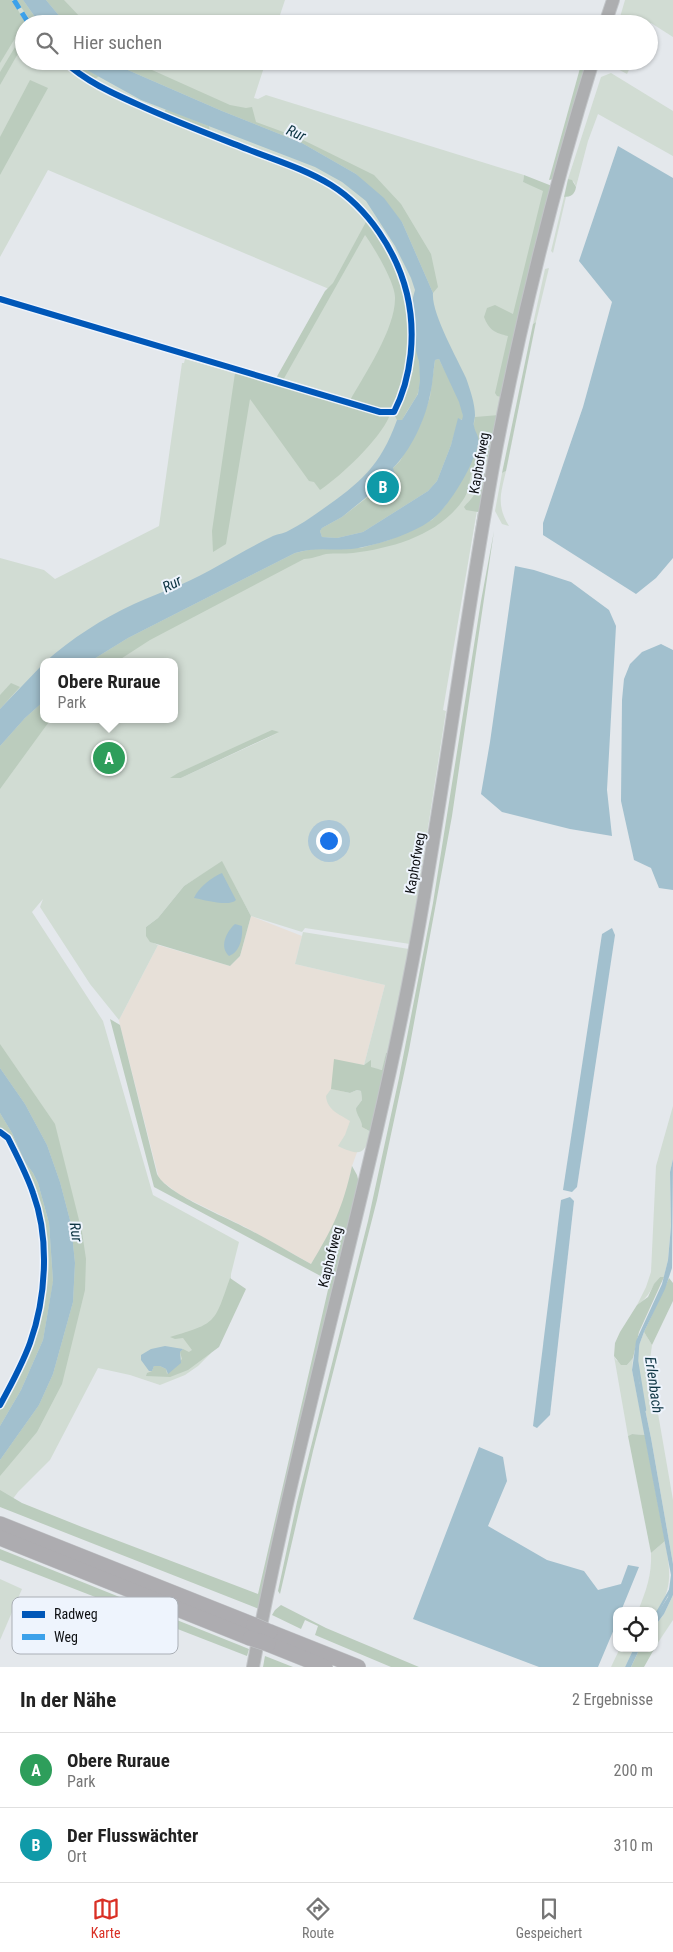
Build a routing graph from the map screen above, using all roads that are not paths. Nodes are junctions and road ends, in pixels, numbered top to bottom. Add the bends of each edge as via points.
1 (613, 0) edge
2 (608, 15) edge
3 (590, 70) edge
4 (0, 1525) edge
5 (0, 1538) edge
6 (160, 1597) edge
7 (171, 1597) edge
8 (178, 1600) edge
9 (178, 1604) edge
10 (252, 1631) junction
11 (269, 1638) junction
12 (252, 1667) edge
13 (325, 1667) edge
14 (358, 1667) edge

1 - 2 main road
3 - 12 main road, Kaphofweg via 556,192 514,363 483,525 407,990
4 - 7 highway
5 - 6 highway
8 - 10 highway
9 - 10 highway
10 - 11 highway, bridge
11 - 13 highway
11 - 14 highway

